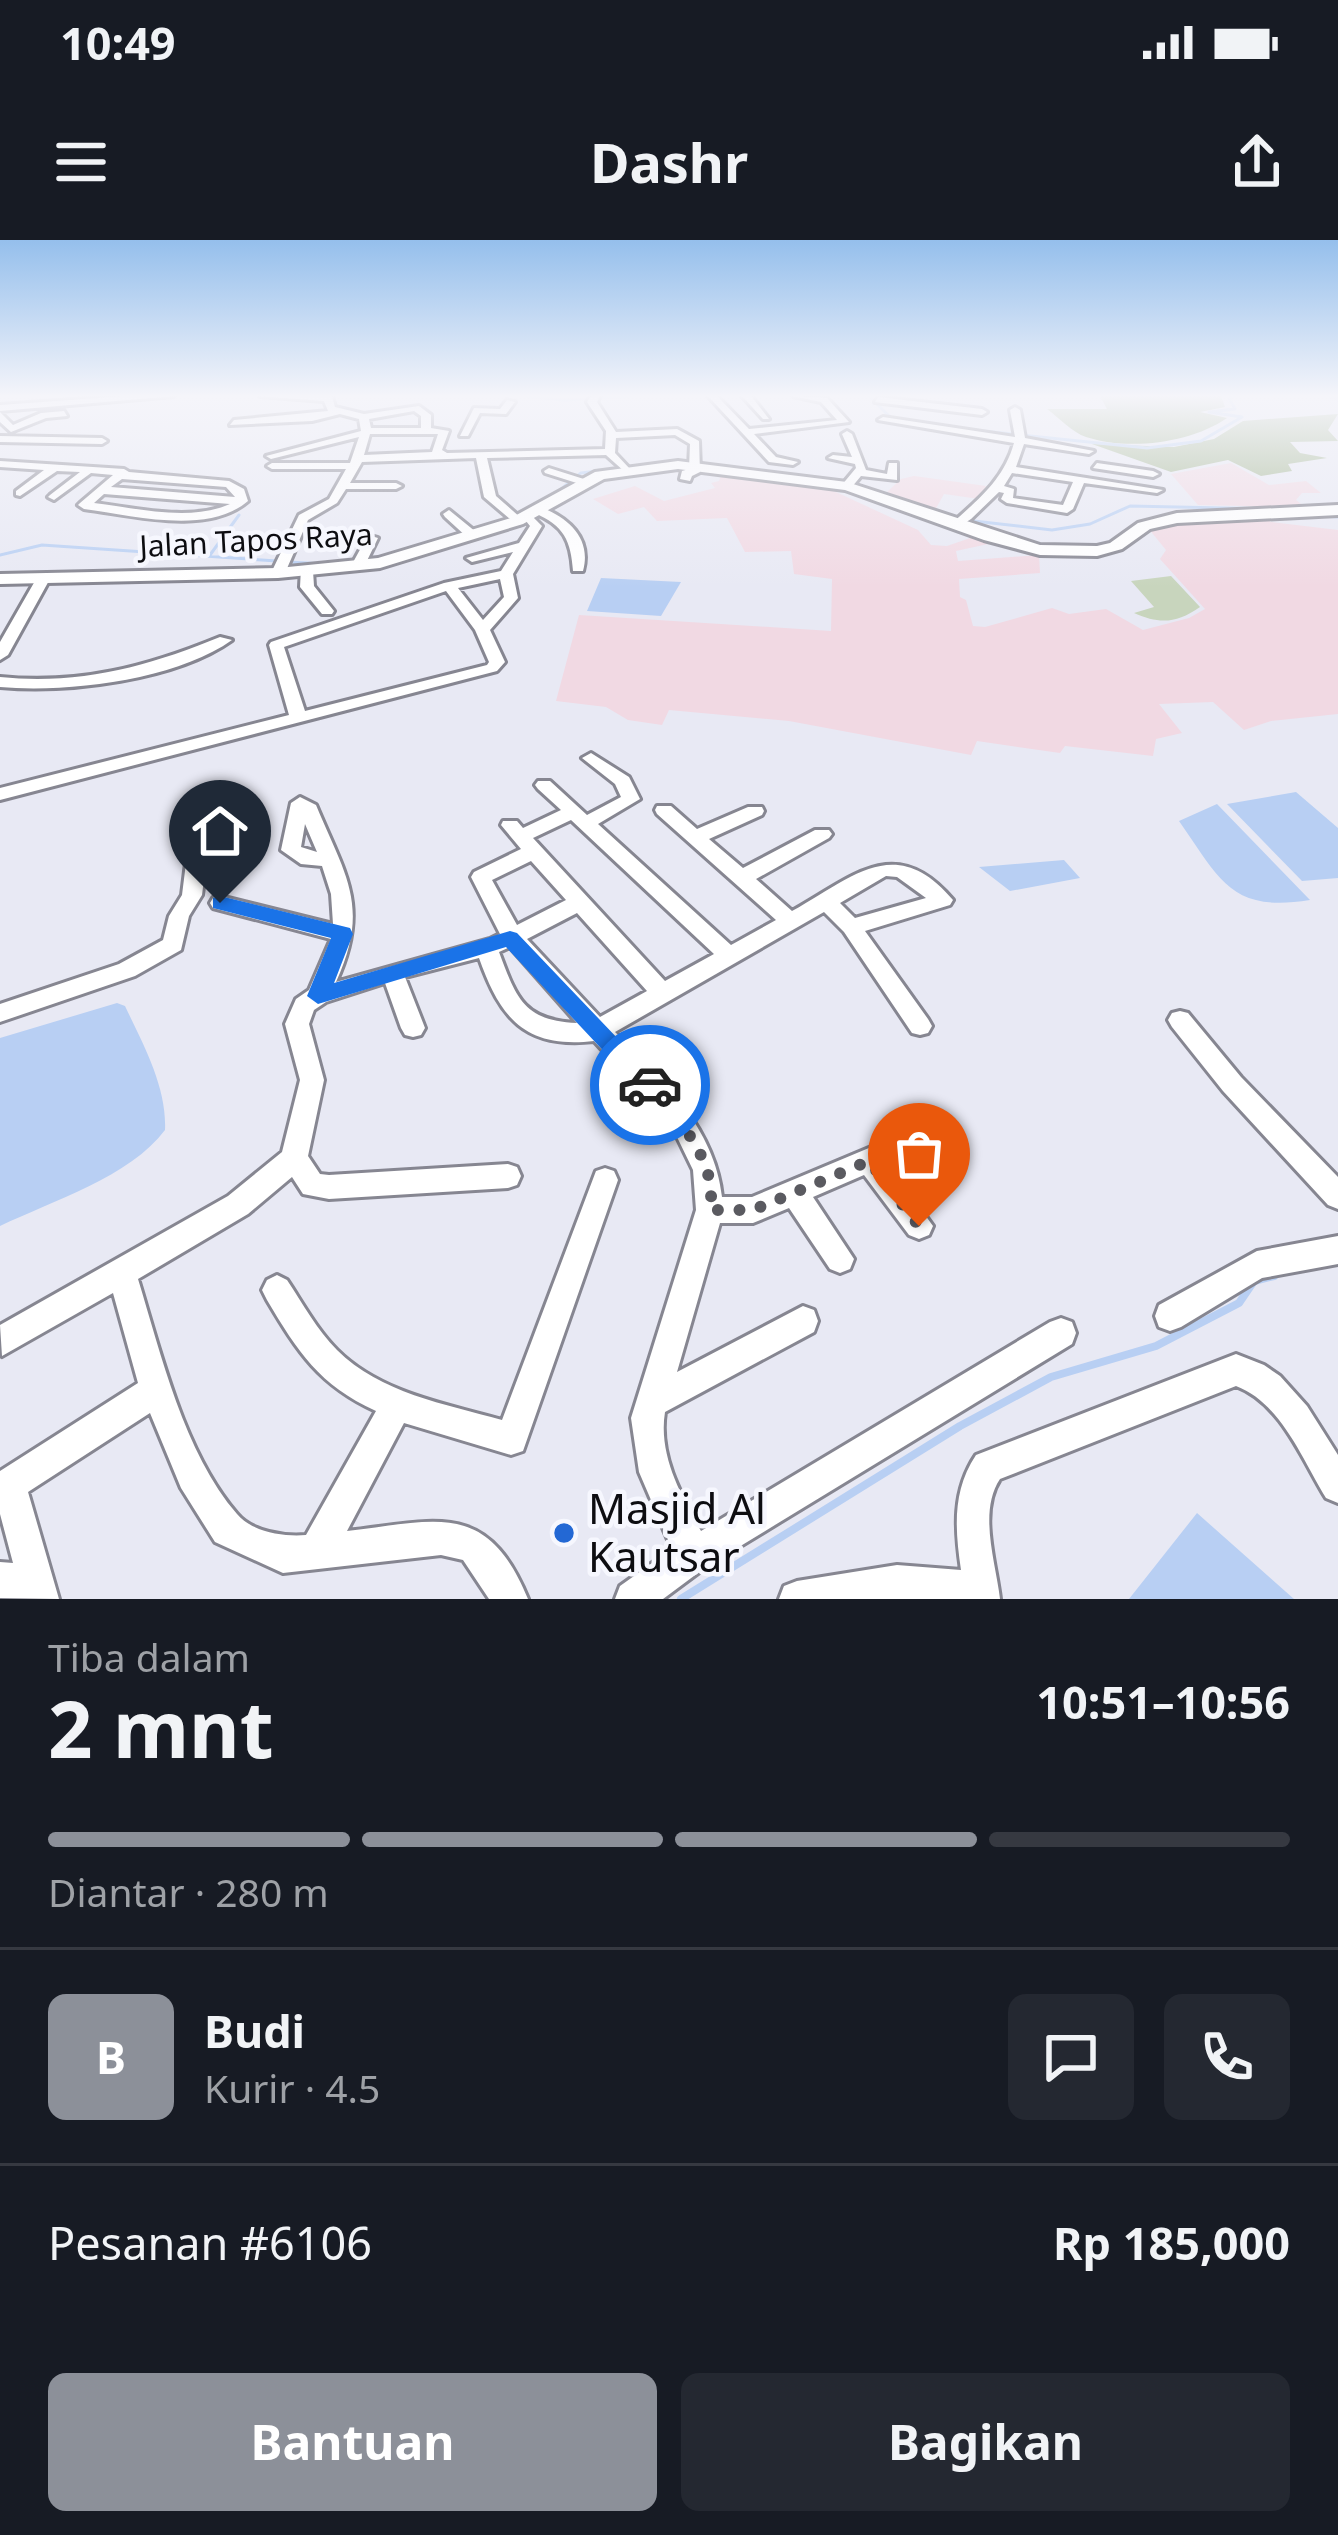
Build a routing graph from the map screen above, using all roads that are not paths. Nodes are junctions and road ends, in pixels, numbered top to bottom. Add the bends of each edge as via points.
1 (32, 459) edge
2 (276, 459) edge
3 (388, 459) edge
4 (483, 459) edge
5 (618, 459) edge
6 (692, 459) edge
7 (762, 459) edge
8 (834, 459) edge
9 (851, 459) edge
10 (1011, 459) edge
11 (1046, 459) edge
12 (356, 462) junction
13 (793, 462) dead end
14 (0, 465) edge
15 (893, 465) dead end
16 (23, 466) junction
17 (623, 467) junction
18 (690, 467) junction
19 (1007, 469) junction
20 (53, 470) junction
21 (768, 470) junction
22 (549, 471) dead end
23 (86, 473) junction
24 (121, 474) junction
25 (1153, 474) dead end
26 (853, 477) junction
27 (1080, 478) junction
28 (575, 480) junction
29 (0, 481) edge
30 (341, 485) junction
31 (396, 485) dead end
32 (996, 487) junction
33 (101, 490) junction
34 (1157, 490) dead end
35 (20, 493) dead end
36 (54, 497) dead end
37 (242, 501) junction
38 (1335, 513) edge
39 (448, 514) dead end
40 (528, 516) junction
41 (962, 521) junction
42 (469, 533) junction
43 (372, 538) dead end
44 (523, 546) junction
45 (472, 558) dead end
46 (360, 564) junction
47 (281, 566) junction
48 (578, 568) dead end
49 (306, 571) junction
50 (506, 574) junction
51 (44, 577) junction
52 (0, 579) edge
53 (449, 586) junction
54 (327, 611) dead end
55 (482, 629) junction
56 (225, 640) dead end
57 (0, 655) edge
58 (0, 682) edge
59 (299, 719) junction
60 (591, 758) dead end
61 (544, 785) dead end
62 (0, 795) edge
63 (664, 810) dead end
64 (755, 811) dead end
65 (579, 818) junction
66 (822, 834) dead end
67 (522, 837) junction
68 (696, 837) junction
69 (327, 859) dead end
70 (196, 863) dead end
71 (742, 878) junction
72 (580, 902) junction
73 (826, 902) junction
74 (220, 903) dead end
75 (792, 922) junction
76 (851, 927) junction
77 (343, 934) junction
78 (498, 943) junction
79 (729, 956) junction
80 (392, 972) junction
81 (663, 994) junction
82 (318, 996) junction
83 (0, 1013) edge
84 (1180, 1020) dead end
85 (920, 1026) dead end
86 (413, 1028) dead end
87 (596, 1031) junction
88 (294, 1159) junction
89 (508, 1177) dead end
90 (605, 1180) dead end
91 (795, 1194) junction
92 (1338, 1196) edge
93 (710, 1210) junction
94 (919, 1226) dead end
95 (1338, 1250) edge
96 (840, 1259) dead end
97 (122, 1275) junction
98 (277, 1290) dead end
99 (1169, 1316) dead end
100 (803, 1321) dead end
101 (1061, 1333) dead end
102 (2, 1341) edge
103 (156, 1390) junction
104 (654, 1401) junction
105 (398, 1403) junction
106 (1338, 1486) edge
107 (4, 1488) edge
108 (316, 1552) junction
109 (694, 1555) junction
110 (26, 1587) edge
111 (981, 1594) edge
112 (510, 1599) edge
113 (634, 1599) edge
114 (797, 1599) edge

1 - 16 street
2 - 12 street
3 - 12 street
4 - 40 street via 499,509
5 - 17 street
6 - 18 street
7 - 21 street
8 - 26 street
9 - 26 street
10 - 19 street
11 - 25 street
12 - 30 street
13 - 21 street
14 - 16 street
15 - 26 street via 893,478
16 - 20 street
16 - 24 street
16 - 29 street
17 - 18 main road, Jalan Tapos Raya
17 - 28 main road, Jalan Tapos Raya
18 - 21 main road, Jalan Tapos Raya
19 - 27 street
19 - 32 street
20 - 23 street
20 - 35 street
21 - 26 main road, Jalan Tapos Raya
22 - 28 street
23 - 24 street
23 - 36 street
24 - 33 street
24 - 37 street via 229,484
26 - 41 main road, Jalan Tapos Raya
27 - 32 street via 1067,509 1011,501 1010,491
27 - 34 street
28 - 40 main road, Jalan Tapos Raya
30 - 31 street
30 - 47 street via 333,501 303,518
32 - 41 street
33 - 37 street
33 - 37 street via 84,505 139,516 227,513
38 - 41 main road, Jalan Tapos Raya via 1159,521 1097,551 1028,548
39 - 42 street
40 - 42 main road, Jalan Tapos Raya
40 - 44 street via 537,524
40 - 48 street via 568,529 580,550
42 - 46 main road, Jalan Tapos Raya
43 - 46 street
44 - 45 street
44 - 50 street
46 - 49 main road, Jalan Tapos Raya
47 - 49 main road, Jalan Tapos Raya
47 - 51 main road, Jalan Tapos Raya
49 - 54 street
50 - 53 street
50 - 55 street via 511,598
51 - 52 main road, Jalan Tapos Raya
51 - 57 street
53 - 55 street
53 - 59 street via 276,644
55 - 59 street via 497,662 492,668
56 - 58 street via 109,682
59 - 62 street
60 - 65 street via 623,781 631,799
61 - 65 street
63 - 68 street
64 - 68 street
65 - 67 street
65 - 79 street
66 - 71 street
67 - 72 street
67 - 78 street via 482,877
68 - 71 street
69 - 77 street via 344,909
70 - 83 street via 173,944 127,970
71 - 75 street
72 - 78 street
72 - 81 street
73 - 75 street
73 - 76 street
73 - 76 street via 892,867 943,900
74 - 77 street
75 - 79 street
76 - 85 street
77 - 82 street
78 - 80 street
78 - 87 street
78 - 87 street via 512,1009 522,1018 564,1033
79 - 81 street
80 - 82 street
80 - 86 street
81 - 87 street
82 - 88 street via 298,1013 312,1080
84 - 92 street
87 - 93 street via 634,1065 709,1166
88 - 89 street via 313,1185 329,1187
88 - 97 street via 238,1205
90 - 105 street via 511,1438
91 - 93 street via 753,1210
91 - 94 street via 879,1157
91 - 96 street
93 - 104 street
95 - 99 street via 1257,1265
97 - 102 street
97 - 103 street
98 - 105 street via 328,1364
100 - 104 street
101 - 109 street
103 - 107 street
103 - 108 street via 227,1531 283,1555
104 - 109 street via 646,1441 654,1474
105 - 108 street
106 - 111 street via 1273,1388 1236,1370 988,1466 974,1498
107 - 110 street
108 - 112 street via 441,1538 473,1545
109 - 113 street
111 - 114 street via 897,1583

